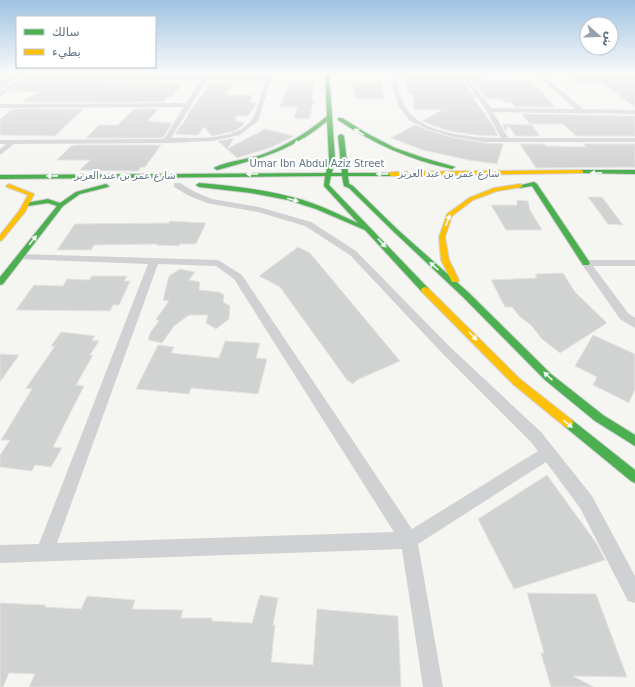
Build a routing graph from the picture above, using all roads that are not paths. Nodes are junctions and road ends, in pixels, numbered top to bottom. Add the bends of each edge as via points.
1 (177, 105) edge
2 (188, 105) edge
3 (260, 105) edge
4 (328, 105) edge
5 (401, 105) edge
6 (486, 105) edge
7 (574, 105) edge
8 (0, 106) edge
9 (489, 110) junction
10 (582, 112) junction
11 (635, 112) edge
12 (329, 117) junction
13 (506, 140) junction
14 (635, 140) edge
15 (166, 141) junction
16 (0, 142) edge
17 (12, 142) junction
18 (0, 153) edge
19 (635, 172) edge
20 (189, 174) junction
21 (344, 174) junction
22 (488, 174) junction
23 (327, 175) junction
24 (0, 177) edge
25 (487, 184) dead end
26 (538, 184) junction
27 (173, 185) joint
28 (200, 185) junction
29 (274, 185) dead end
30 (322, 185) junction
31 (346, 185) junction
32 (362, 185) dead end
33 (5, 186) edge
34 (28, 204) junction
35 (61, 205) junction
36 (370, 230) junction
37 (0, 240) edge
38 (20, 257) junction
39 (154, 261) junction
40 (586, 263) junction
41 (635, 263) edge
42 (0, 282) edge
43 (466, 295) junction
44 (635, 324) edge
45 (635, 441) edge
46 (548, 453) junction
47 (635, 477) edge
48 (409, 540) junction
49 (45, 552) junction
50 (0, 554) edge
51 (635, 594) edge
52 (433, 687) edge

1 - 8 street
2 - 15 street
3 - 15 street via 255,121 238,134 212,139
4 - 12 street
5 - 13 street via 412,120 430,128 456,136
6 - 9 street
7 - 10 street
9 - 10 street
9 - 13 street
10 - 11 street
12 -> 20 street via 316,131 289,148
12 - 23 street via 332,159
13 - 14 street
15 - 17 street
16 - 17 street
17 - 18 street
19 -> 22 street, Umar Ibn Abdul Aziz Street
23 -> 20 street, Umar Ibn Abdul Aziz Street
20 -> 24 street, Umar Ibn Abdul Aziz Street
22 -> 21 street, Umar Ibn Abdul Aziz Street
22 -> 21 street via 440,166 394,151 359,132 340,115
21 - 23 street, Umar Ibn Abdul Aziz Street
21 - 31 street
23 - 30 street
25 - 26 street, شارع عمر بن عبد العزيز
26 - 40 street
43 -> 26 street via 445,260 442,237 449,215 471,199 496,189
27 - 28 street, شارع عمر بن عبد العزيز
27 - 46 street via 210,202 259,210 308,224 353,252 445,349 536,437
28 - 29 street, شارع عمر بن عبد العزيز
28 -> 36 street via 272,194 304,203
30 - 31 street
30 - 36 street
31 - 32 street
43 -> 31 street
33 - 34 street via 31,194
33 - 35 street, شارع عمر بن عبد العزيز via 110,186 78,194
34 - 35 street via 48,202
34 - 37 street
38 -> 35 street
36 -> 47 street via 430,295 517,382
38 - 39 street
38 - 42 street
39 - 48 street via 218,263 238,277
39 - 49 street
40 - 41 street
40 - 44 street via 624,316
45 -> 43 street via 599,418 548,377
46 - 48 street
46 - 51 street via 586,502
48 - 49 street
48 - 52 street
49 - 50 street

